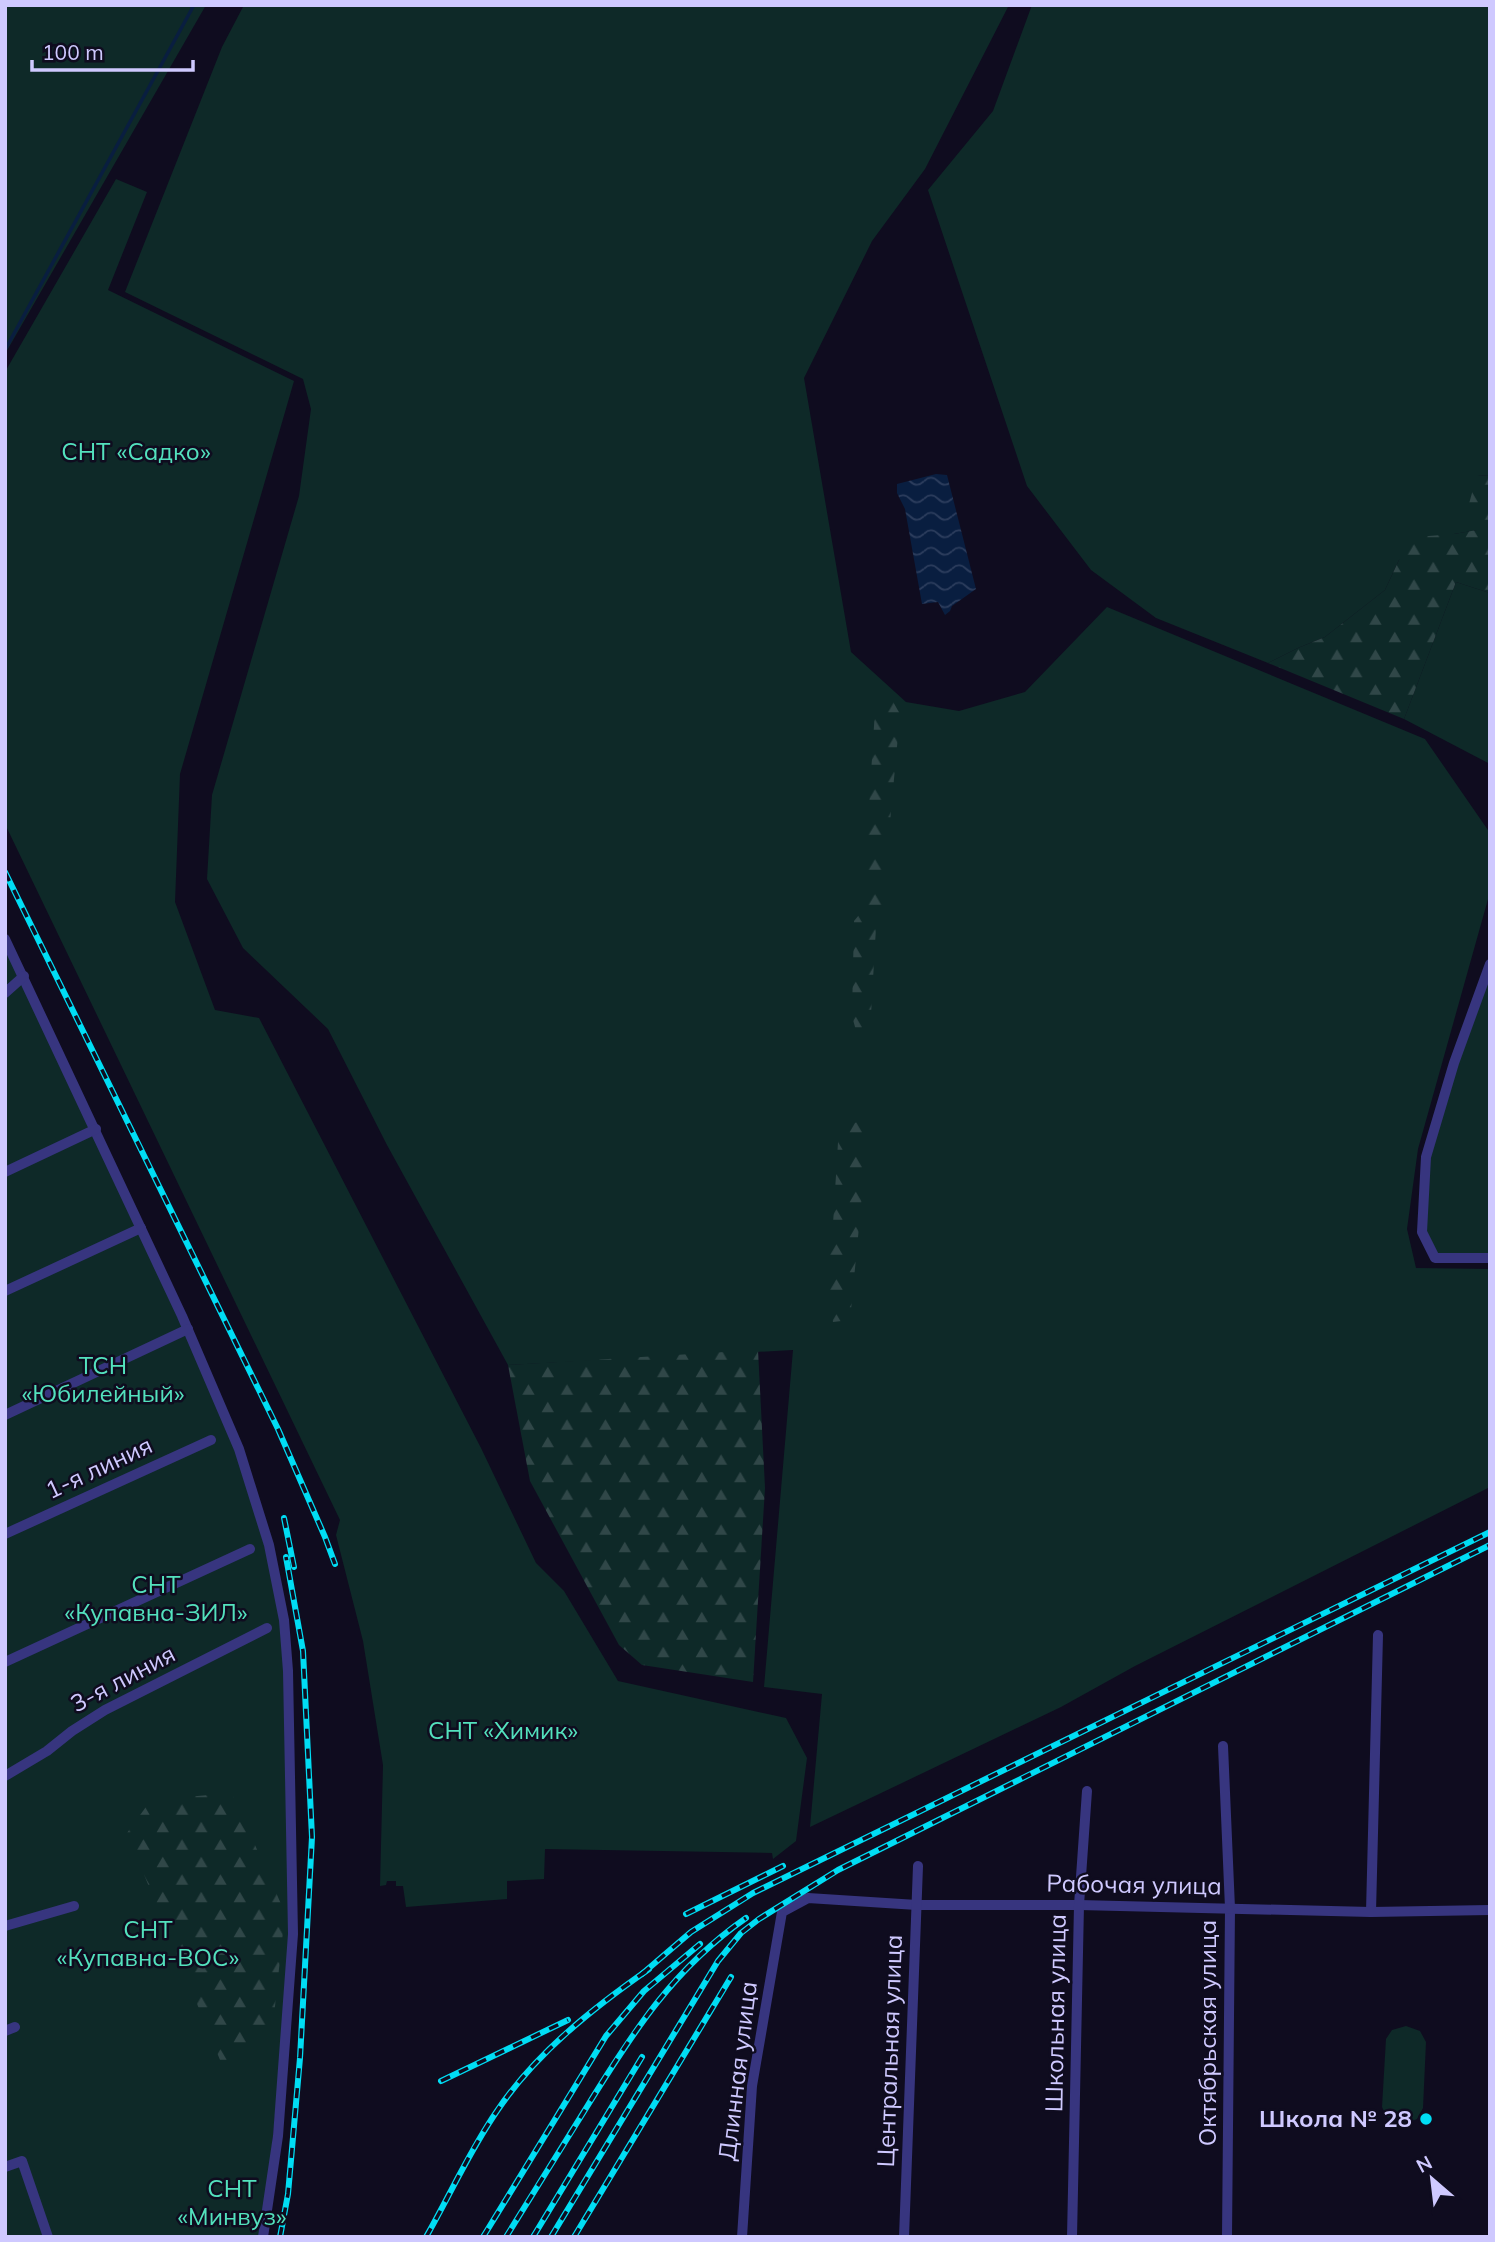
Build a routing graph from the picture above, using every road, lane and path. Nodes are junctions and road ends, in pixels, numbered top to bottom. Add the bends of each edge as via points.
1 (5, 939) edge
2 (1490, 964) edge
3 (24, 976) junction
4 (5, 993) edge
5 (96, 1129) junction
6 (5, 1172) edge
7 (141, 1228) junction
8 (1490, 1258) edge
9 (5, 1291) edge
10 (188, 1329) junction
11 (5, 1416) edge
12 (211, 1440) dead end
13 (5, 1534) edge
14 (250, 1549) dead end
15 (267, 1628) dead end
16 (1378, 1635) dead end
17 (5, 1662) edge
18 (1223, 1746) dead end
19 (5, 1776) edge
20 (1087, 1791) dead end
21 (918, 1866) dead end
22 (917, 1905) junction
23 (1079, 1905) junction
24 (74, 1906) dead end
25 (1230, 1908) junction
26 (1490, 1910) edge
27 (782, 1912) joint
28 (1371, 1912) junction
29 (5, 1926) edge
30 (5, 2167) edge
31 (48, 2237) edge
32 (263, 2237) edge
33 (742, 2237) edge
34 (904, 2237) edge
35 (1072, 2237) edge
36 (1227, 2237) edge

1 - 3 street
2 - 8 street via 1426,1157 1422,1232 1435,1258
3 - 4 street
3 - 5 street
5 - 6 street
5 - 7 street
7 - 9 street
7 - 10 street
10 - 11 street
10 - 32 street via 239,1449 270,1545 284,1620 293,1934 278,2136
12 - 13 street, 1-я линия
14 - 17 street
15 - 19 street, 3-я линия via 105,1710
16 - 28 street
18 - 25 street, Октябрьская улица
20 - 23 street, Школьная улица
21 - 22 street, Центральная улица
22 - 23 street, Рабочая улица
22 - 27 street, Рабочая улица via 808,1898
22 - 34 street, Центральная улица
23 - 25 street, Рабочая улица
23 - 35 street, Школьная улица
24 - 29 street
25 - 28 street, Рабочая улица
25 - 36 street, Октябрьская улица
26 - 28 street, Рабочая улица
27 - 33 street, Длинная улица via 752,2086
30 - 31 street via 22,2161

